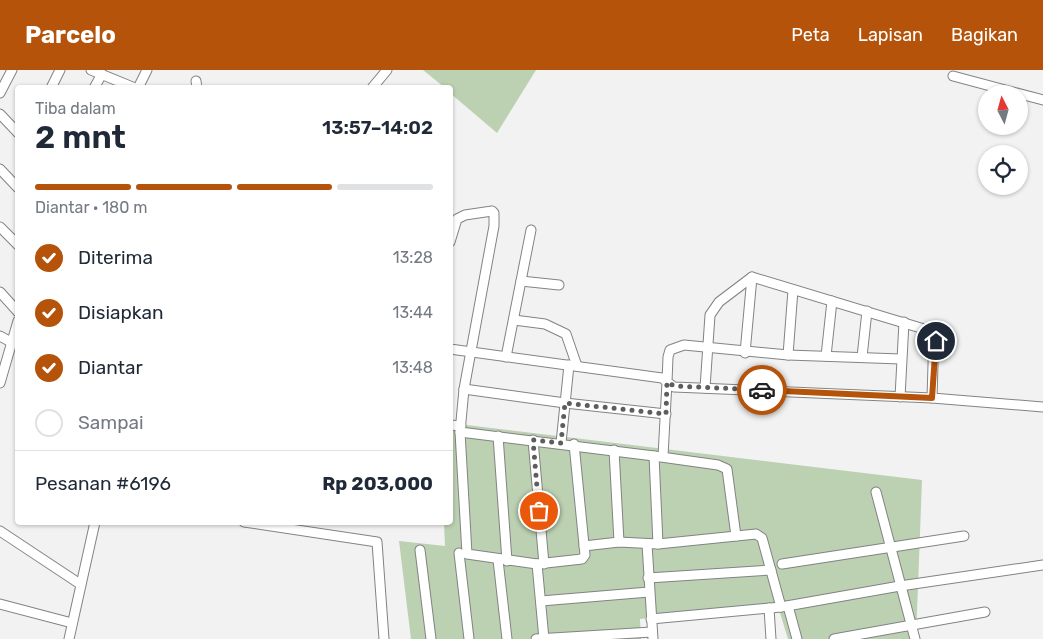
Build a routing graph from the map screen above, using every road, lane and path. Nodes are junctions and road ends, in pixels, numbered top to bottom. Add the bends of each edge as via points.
1 (12, 70) edge
2 (60, 70) edge
3 (91, 70) edge
4 (147, 70) edge
5 (387, 70) edge
6 (102, 74) junction
7 (953, 76) dead end
8 (52, 85) edge
9 (96, 85) edge
10 (129, 85) edge
11 (138, 85) edge
12 (374, 85) edge
13 (0, 93) edge
14 (1043, 100) edge
15 (0, 114) edge
16 (15, 129) edge
17 (0, 169) edge
18 (15, 185) edge
19 (0, 227) edge
20 (531, 230) dead end
21 (453, 232) edge
22 (15, 242) edge
23 (752, 277) junction
24 (521, 281) junction
25 (559, 285) dead end
26 (793, 290) junction
27 (0, 292) edge
28 (832, 301) junction
29 (15, 309) edge
30 (867, 311) junction
31 (514, 320) junction
32 (904, 322) junction
33 (15, 329) edge
34 (0, 336) edge
35 (11, 342) junction
36 (453, 349) edge
37 (708, 349) junction
38 (470, 351) junction
39 (745, 352) junction
40 (788, 355) junction
41 (826, 356) junction
42 (506, 357) junction
43 (862, 357) junction
44 (901, 359) junction
45 (573, 366) junction
46 (667, 382) junction
47 (0, 383) edge
48 (705, 388) junction
49 (464, 389) junction
50 (900, 397) junction
51 (932, 398) junction
52 (565, 403) junction
53 (1043, 407) edge
54 (666, 414) junction
55 (453, 426) edge
56 (460, 429) junction
57 (498, 436) junction
58 (533, 440) junction
59 (561, 443) junction
60 (574, 444) junction
61 (614, 450) junction
62 (659, 456) junction
63 (876, 492) dead end
64 (94, 525) edge
65 (264, 525) edge
66 (0, 531) edge
67 (736, 536) junction
68 (964, 536) dead end
69 (619, 542) junction
70 (647, 544) junction
71 (658, 544) junction
72 (584, 546) junction
73 (890, 547) junction
74 (420, 550) dead end
75 (459, 553) dead end
76 (502, 561) junction
77 (541, 564) junction
78 (782, 564) dead end
79 (1043, 565) edge
80 (771, 570) junction
81 (648, 578) junction
82 (80, 584) junction
83 (900, 586) junction
84 (649, 592) junction
85 (541, 601) junction
86 (0, 604) edge
87 (785, 606) junction
88 (768, 608) junction
89 (985, 612) dead end
90 (652, 619) junction
91 (72, 623) junction
92 (911, 624) junction
93 (653, 635) edge
94 (69, 639) edge
95 (384, 639) edge
96 (431, 639) edge
97 (469, 639) edge
98 (507, 639) edge
99 (542, 639) edge
100 (771, 639) edge
101 (797, 639) edge
102 (834, 639) edge
103 (915, 639) edge

1 - 13 street
2 - 8 street
3 - 6 street
4 - 11 street
5 - 12 street
6 - 9 street
6 - 10 street
7 - 14 street
15 - 16 street
17 - 18 street
19 - 22 street
20 - 24 street
21 - 38 street via 457,219 465,215 494,213
23 - 26 street
23 - 37 street via 719,302 710,315
23 - 39 street
24 - 25 street
24 - 31 street
26 - 28 street
26 - 40 street
27 - 29 street
28 - 30 street
28 - 41 street
30 - 32 street
30 - 43 street
31 - 42 street
31 - 45 street via 545,324 566,334
32 - 44 street
32 - 51 street via 934,332
33 - 35 street
34 - 35 street
35 - 47 street
36 - 38 street
37 - 39 street
37 - 46 street via 684,345 670,350
37 - 48 street
38 - 42 street
38 - 49 street
39 - 40 street
40 - 41 street
41 - 43 street
42 - 45 street
43 - 44 street
44 - 50 street
45 - 46 street via 662,378
45 - 52 street
46 - 48 street via 674,386
46 - 54 street
48 - 50 street
49 - 52 street
49 - 56 street
50 - 51 street
51 - 53 street
52 - 54 street
52 - 59 street
54 - 62 street
55 - 56 street
56 - 57 street
56 - 76 street via 467,554
57 - 58 street
57 - 76 street
58 - 59 street
58 - 77 street
59 - 60 street
60 - 61 street
60 - 72 street
61 - 62 street
61 - 69 street
62 - 67 street via 727,469
62 - 71 street
63 - 73 street
64 - 82 street
65 - 95 street via 377,542
66 - 82 street
67 - 71 street
67 - 80 street via 756,534 762,538
68 - 73 street
69 - 70 street
69 - 72 street
70 - 71 street
70 - 81 street
72 - 77 street via 582,559
73 - 78 street
73 - 83 street
74 - 96 street
75 - 97 street
76 - 77 street
76 - 98 street
77 - 85 street
79 - 83 street
80 - 81 street
80 - 87 street
81 - 84 street
82 - 91 street
83 - 87 street
83 - 92 street
84 - 85 street
84 - 90 street
85 - 99 street
86 - 91 street
87 - 88 street
87 - 101 street
88 - 90 street
88 - 100 street
89 - 92 street
90 - 93 street
91 - 94 street
92 - 102 street
92 - 103 street
93 - 99 street

